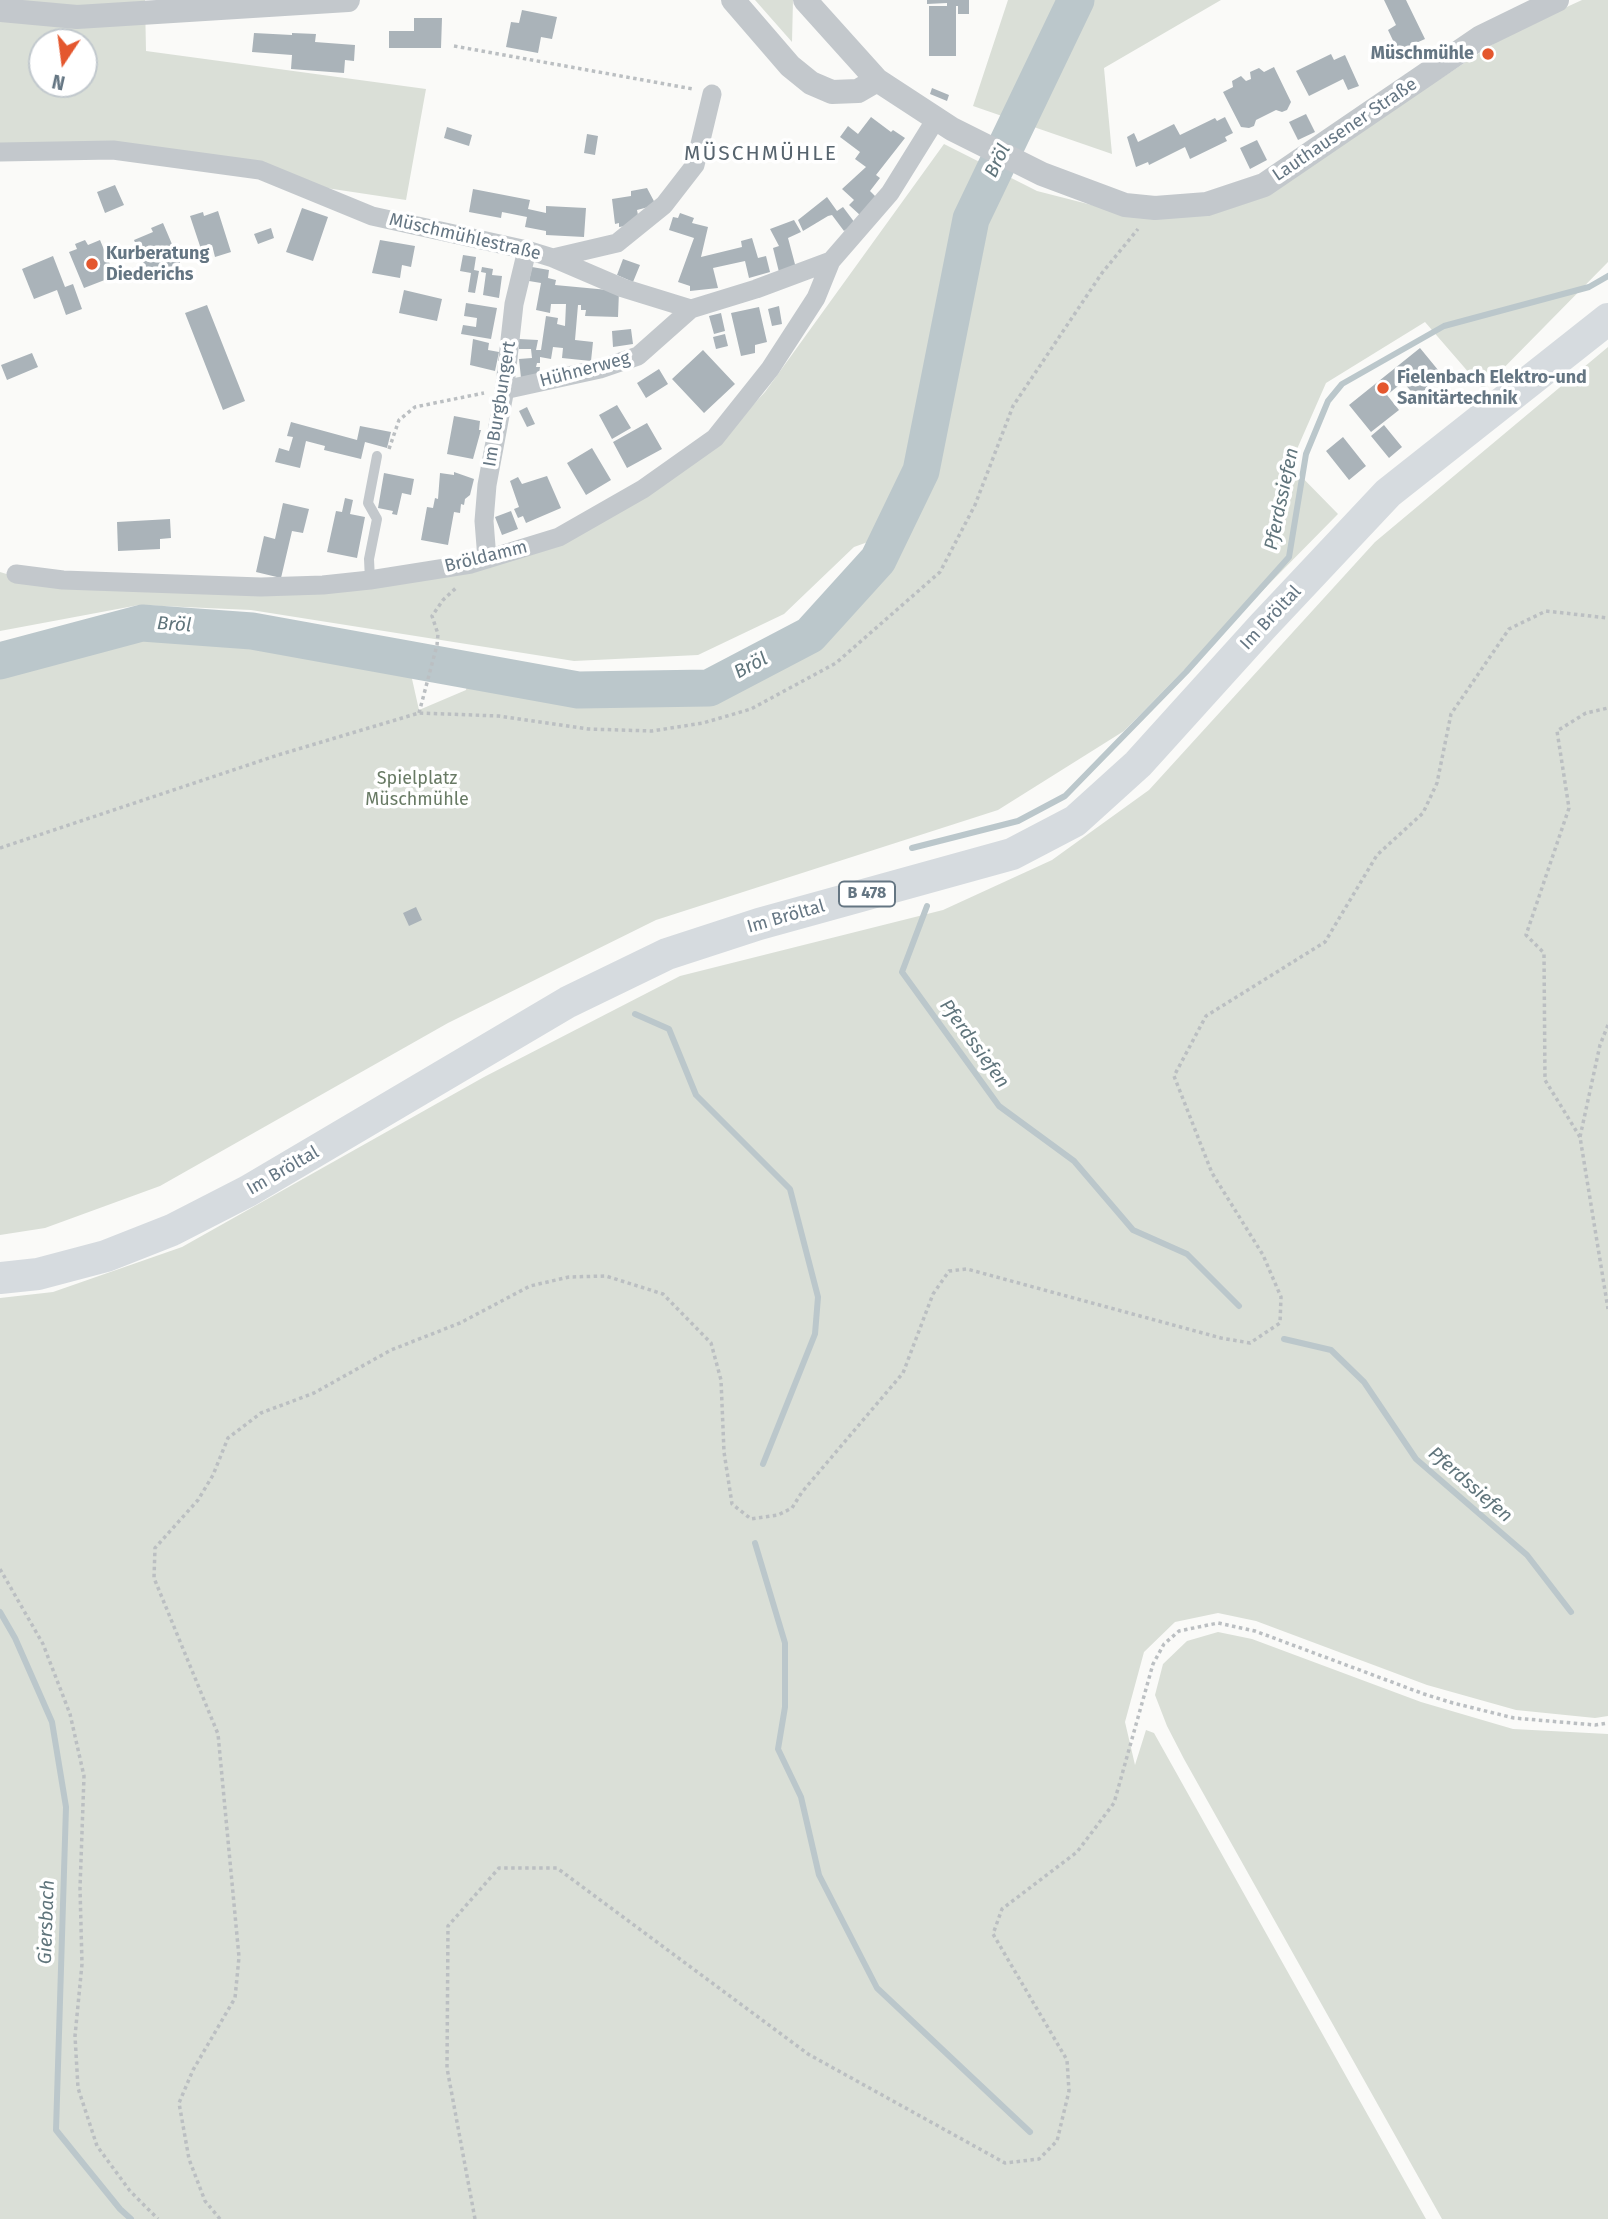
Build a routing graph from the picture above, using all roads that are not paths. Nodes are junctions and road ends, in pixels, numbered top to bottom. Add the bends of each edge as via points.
1 (348, 0) edge
2 (733, 0) edge
3 (804, 0) edge
4 (1556, 0) edge
5 (0, 10) edge
6 (877, 79) junction
7 (712, 94) road end
8 (944, 124) junction
9 (0, 152) edge
10 (527, 250) junction
11 (553, 258) junction
12 (831, 261) junction
13 (691, 309) junction
14 (1608, 318) edge
15 (504, 392) junction
16 (377, 456) dead end
17 (479, 561) junction
18 (16, 574) dead end
19 (370, 580) junction
20 (0, 1278) edge

1 - 5 street via 77,17
2 - 6 street via 790,66 811,83 832,92 858,91
3 - 6 street, Lauthausener Straße
4 - 8 street, Lauthausener Straße via 1481,37 1264,185 1208,204 1125,205 1041,174
6 - 8 street, Lauthausener Straße
7 - 11 street via 695,165 664,205 617,243
8 - 12 street
9 - 10 street, Müschmühlestraße via 113,150 260,170 372,216
10 - 11 street, Müschmühlestraße
10 - 15 street, Im Burgbungert via 514,304
11 - 13 street, Müschmühlestraße via 623,288
12 - 13 street
12 - 17 street, Bröldamm via 816,298 770,369 715,438 643,489 558,537
13 - 15 street, Hühnerweg via 638,356
14 - 20 main road, Im Bröltal / B 478 via 1388,493 1138,764 1075,821 1012,853 667,954 568,1002 248,1192 172,1230 106,1256 38,1274
15 - 17 street, Im Burgbungert
16 - 19 lane via 368,503 377,519
17 - 19 street, Bröldamm
18 - 19 street, Bröldamm via 63,580 261,587

